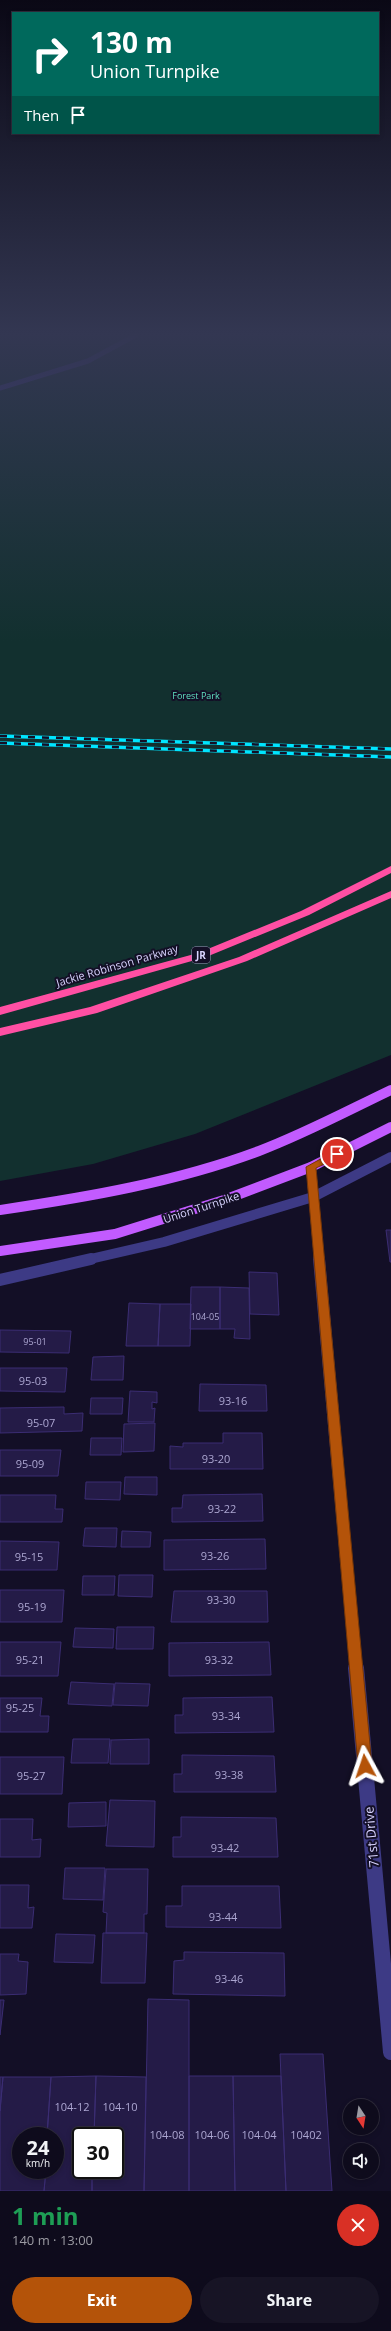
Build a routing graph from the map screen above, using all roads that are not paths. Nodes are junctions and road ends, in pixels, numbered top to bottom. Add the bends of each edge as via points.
1 (391, 870) edge
2 (391, 894) edge
3 (0, 1011) edge
4 (0, 1032) edge
5 (391, 1090) edge
6 (391, 1127) edge
7 (391, 1157) edge
8 (311, 1167) junction
9 (313, 1197) junction
10 (0, 1210) edge
11 (0, 1251) edge
12 (0, 1280) edge
13 (391, 2052) edge

1 - 3 highway, Jackie Robinson Parkway / JR via 305,913 202,955
2 - 4 highway, JR via 243,959 93,1010
5 - 10 main road via 260,1151 160,1181 67,1201
6 - 8 main road, Union Turnpike
7 - 9 street, Union Turnpike
8 - 9 street, 71st Drive
8 - 11 main road, Union Turnpike via 224,1200 115,1234
9 - 12 street, Union Turnpike via 164,1242
9 - 13 street, 71st Drive

